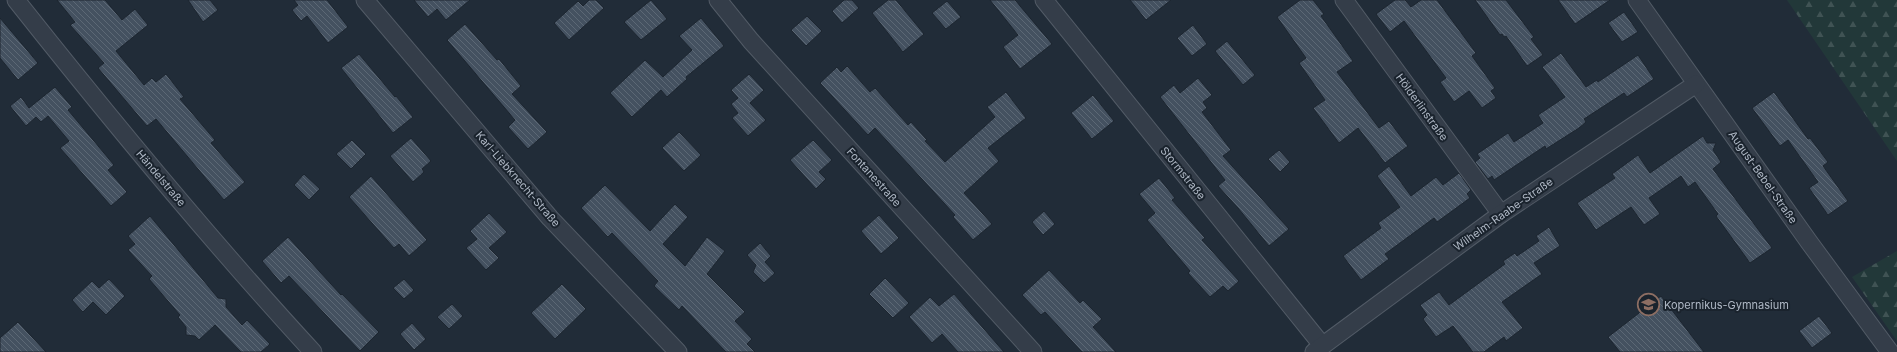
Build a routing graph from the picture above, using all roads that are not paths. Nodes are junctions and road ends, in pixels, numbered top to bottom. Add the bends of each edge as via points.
1 (16, 0) edge
2 (365, 0) edge
3 (718, 0) edge
4 (1044, 0) edge
5 (1344, 0) edge
6 (1637, 0) edge
7 (1696, 84) junction
8 (1501, 214) junction
9 (1318, 349) edge
10 (313, 352) edge
11 (678, 352) edge
12 (1033, 352) edge
13 (1890, 352) edge

1 - 10 street, Händelstraße via 169,189
2 - 11 street, Karl-Liebknecht-Straße via 550,218
3 - 12 street, Fontanestraße via 751,41
4 - 9 street, Stormstraße
5 - 8 street, Hölderlinstraße
6 - 7 street, August-Bebel-Straße
7 - 8 street, Wilhelm-Raabe-Straße
7 - 13 street, August-Bebel-Straße
8 - 9 street, Wilhelm-Raabe-Straße

